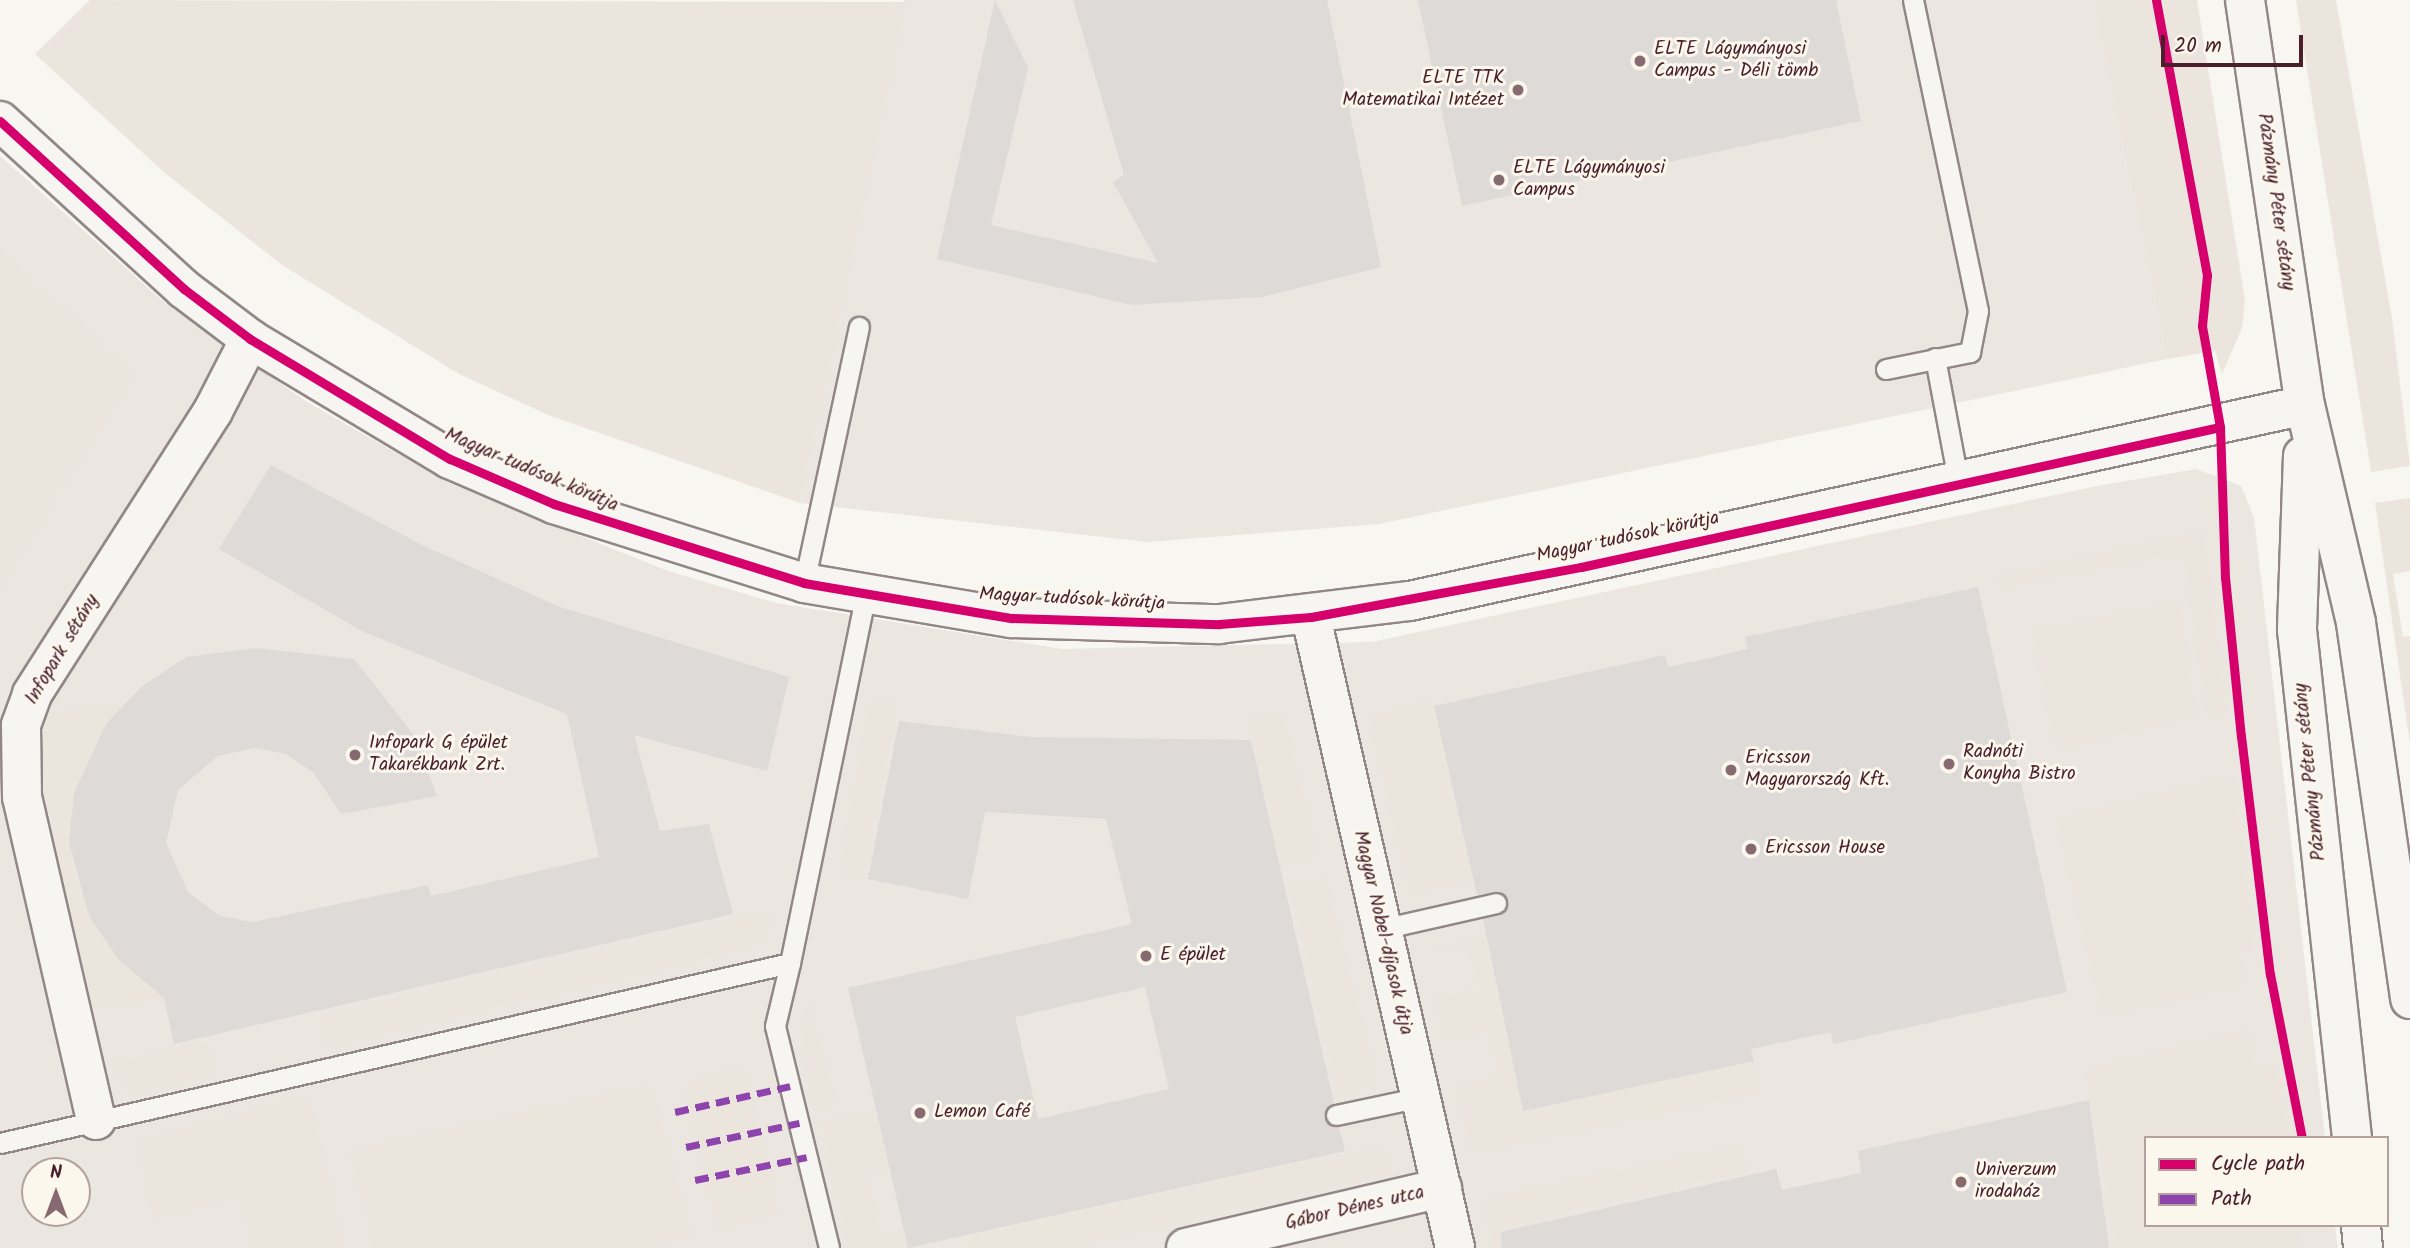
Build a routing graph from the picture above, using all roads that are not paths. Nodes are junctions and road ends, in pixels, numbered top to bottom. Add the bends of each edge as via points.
1 (1913, 0) edge
2 (2245, 0) edge
3 (0, 121) edge
4 (859, 327) dead end
5 (250, 339) junction
6 (1935, 358) junction
7 (1886, 369) dead end
8 (2305, 405) junction
9 (1959, 485) junction
10 (804, 583) junction
11 (865, 597) junction
12 (1311, 617) junction
13 (1496, 903) dead end
14 (1382, 929) junction
15 (790, 963) junction
16 (2410, 999) edge
17 (1421, 1097) junction
18 (1336, 1115) dead end
19 (96, 1120) junction
20 (2352, 1136) edge
21 (0, 1143) edge
22 (1442, 1188) junction
23 (2361, 1227) edge
24 (829, 1248) edge
25 (1186, 1248) edge
26 (1455, 1248) edge
27 (2363, 1248) edge

1 - 6 lane via 1978,311 1970,352
2 - 8 street, Pázmány Péter sétány
3 - 5 street, Magyar tudósok körútja via 184,289
4 - 10 lane
5 - 10 street, Magyar tudósok körútja via 450,459 618,526
5 - 19 street, Infopark sétány via 213,411 32,694 21,724 22,797
6 - 7 lane
6 - 9 lane
8 - 9 street, Magyar tudósok körútja
8 - 16 street, Pázmány Péter sétány via 2356,623
8 - 20 street, Pázmány Péter sétány via 2297,630
9 - 12 street, Magyar tudósok körútja via 1581,567
10 - 11 street, Magyar tudósok körútja
11 - 12 street, Magyar tudósok körútja via 1012,618 1112,623
11 - 15 lane
12 - 14 street, Magyar Nobel-díjasok útja
13 - 14 lane
14 - 17 street, Magyar Nobel-díjasok útja
15 - 19 lane
15 - 24 lane via 775,1026
17 - 18 lane
17 - 22 street, Magyar Nobel-díjasok útja
19 - 21 lane
22 - 25 street, Gábor Dénes utca
22 - 26 street, Magyar Nobel-díjasok útja
23 - 27 street

